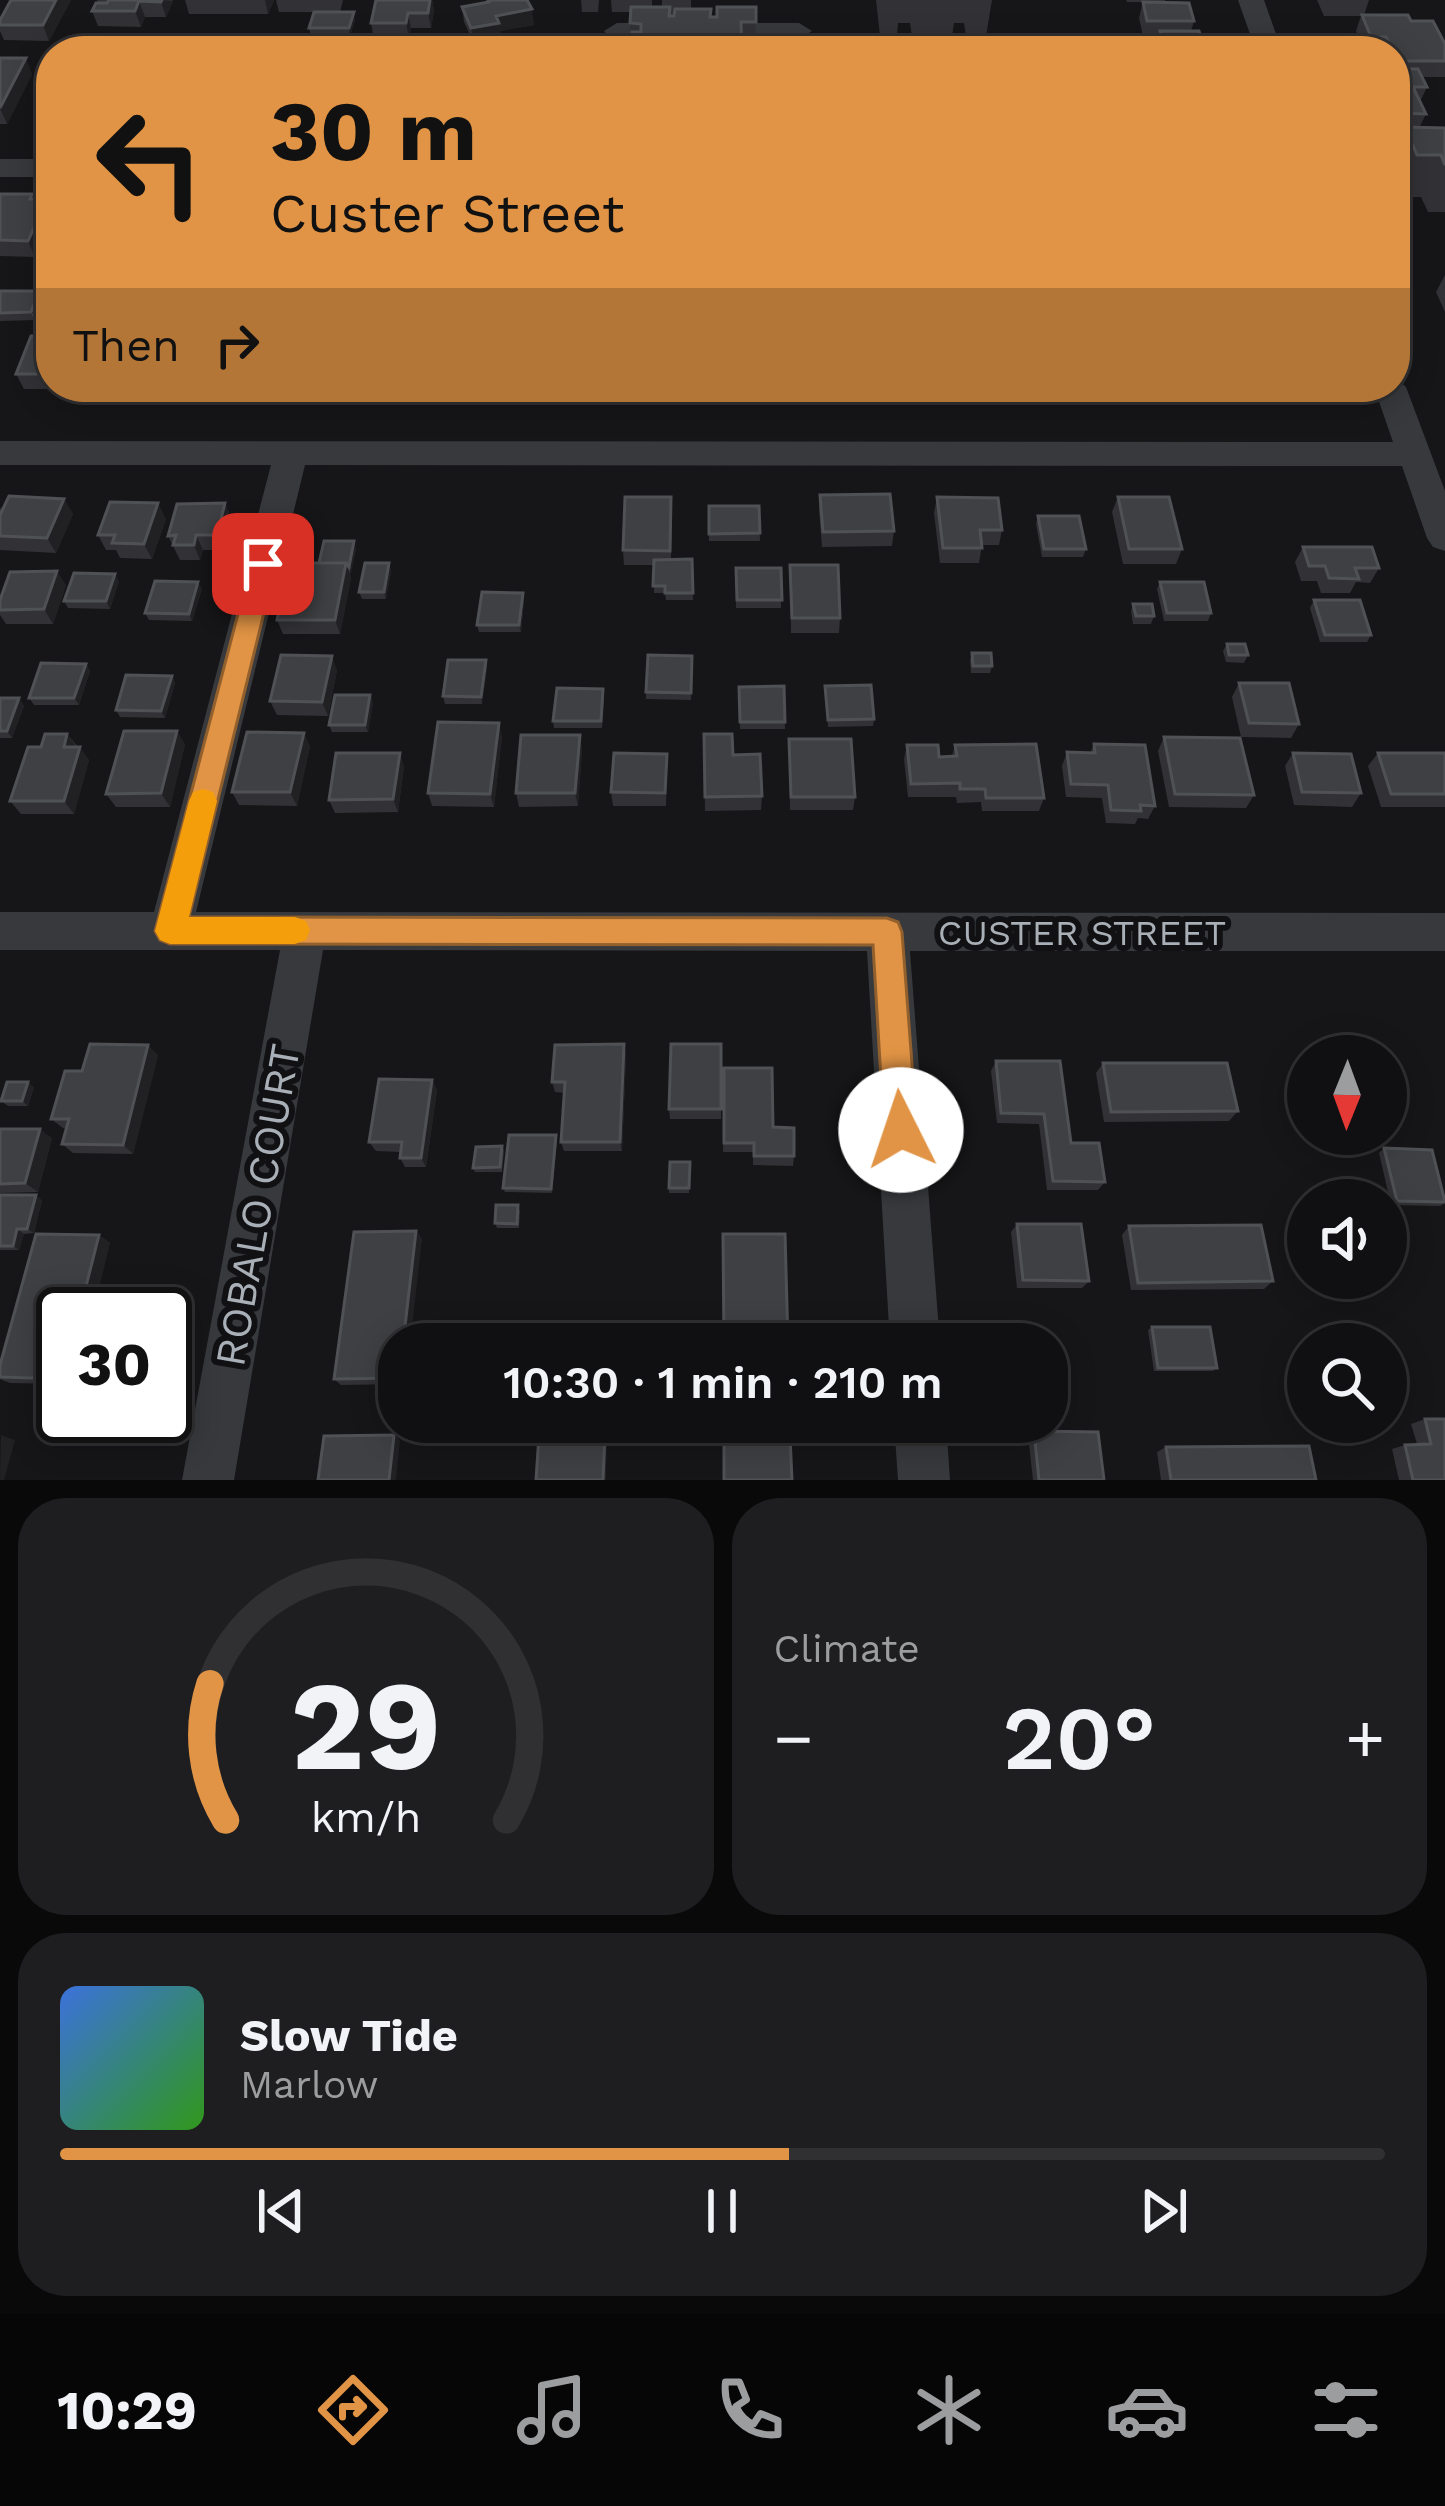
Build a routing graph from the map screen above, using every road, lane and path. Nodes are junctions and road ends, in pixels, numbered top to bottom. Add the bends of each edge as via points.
1 (796, 0) edge
2 (1251, 0) edge
3 (616, 31) dead end
4 (708, 36) edge
5 (800, 36) edge
6 (1264, 36) edge
7 (0, 168) edge
8 (36, 168) edge
9 (1397, 402) edge
10 (0, 453) edge
11 (291, 453) junction
12 (1426, 463) edge
13 (1445, 538) edge
14 (305, 930) junction
15 (0, 931) edge
16 (170, 931) junction
17 (887, 932) junction
18 (1445, 932) edge
19 (914, 1323) edge
20 (921, 1443) edge
21 (208, 1480) edge
22 (924, 1480) edge

1 - 5 street
2 - 6 street
3 - 4 street
7 - 8 street
9 - 12 street
10 - 11 street
11 - 12 street
11 - 16 street
12 - 13 street
14 - 16 street, CUSTER STREET
14 - 17 street, CUSTER STREET
14 - 21 street, ROBALO COURT
15 - 16 street, CUSTER STREET
17 - 18 street, CUSTER STREET
17 - 19 street
20 - 22 street

